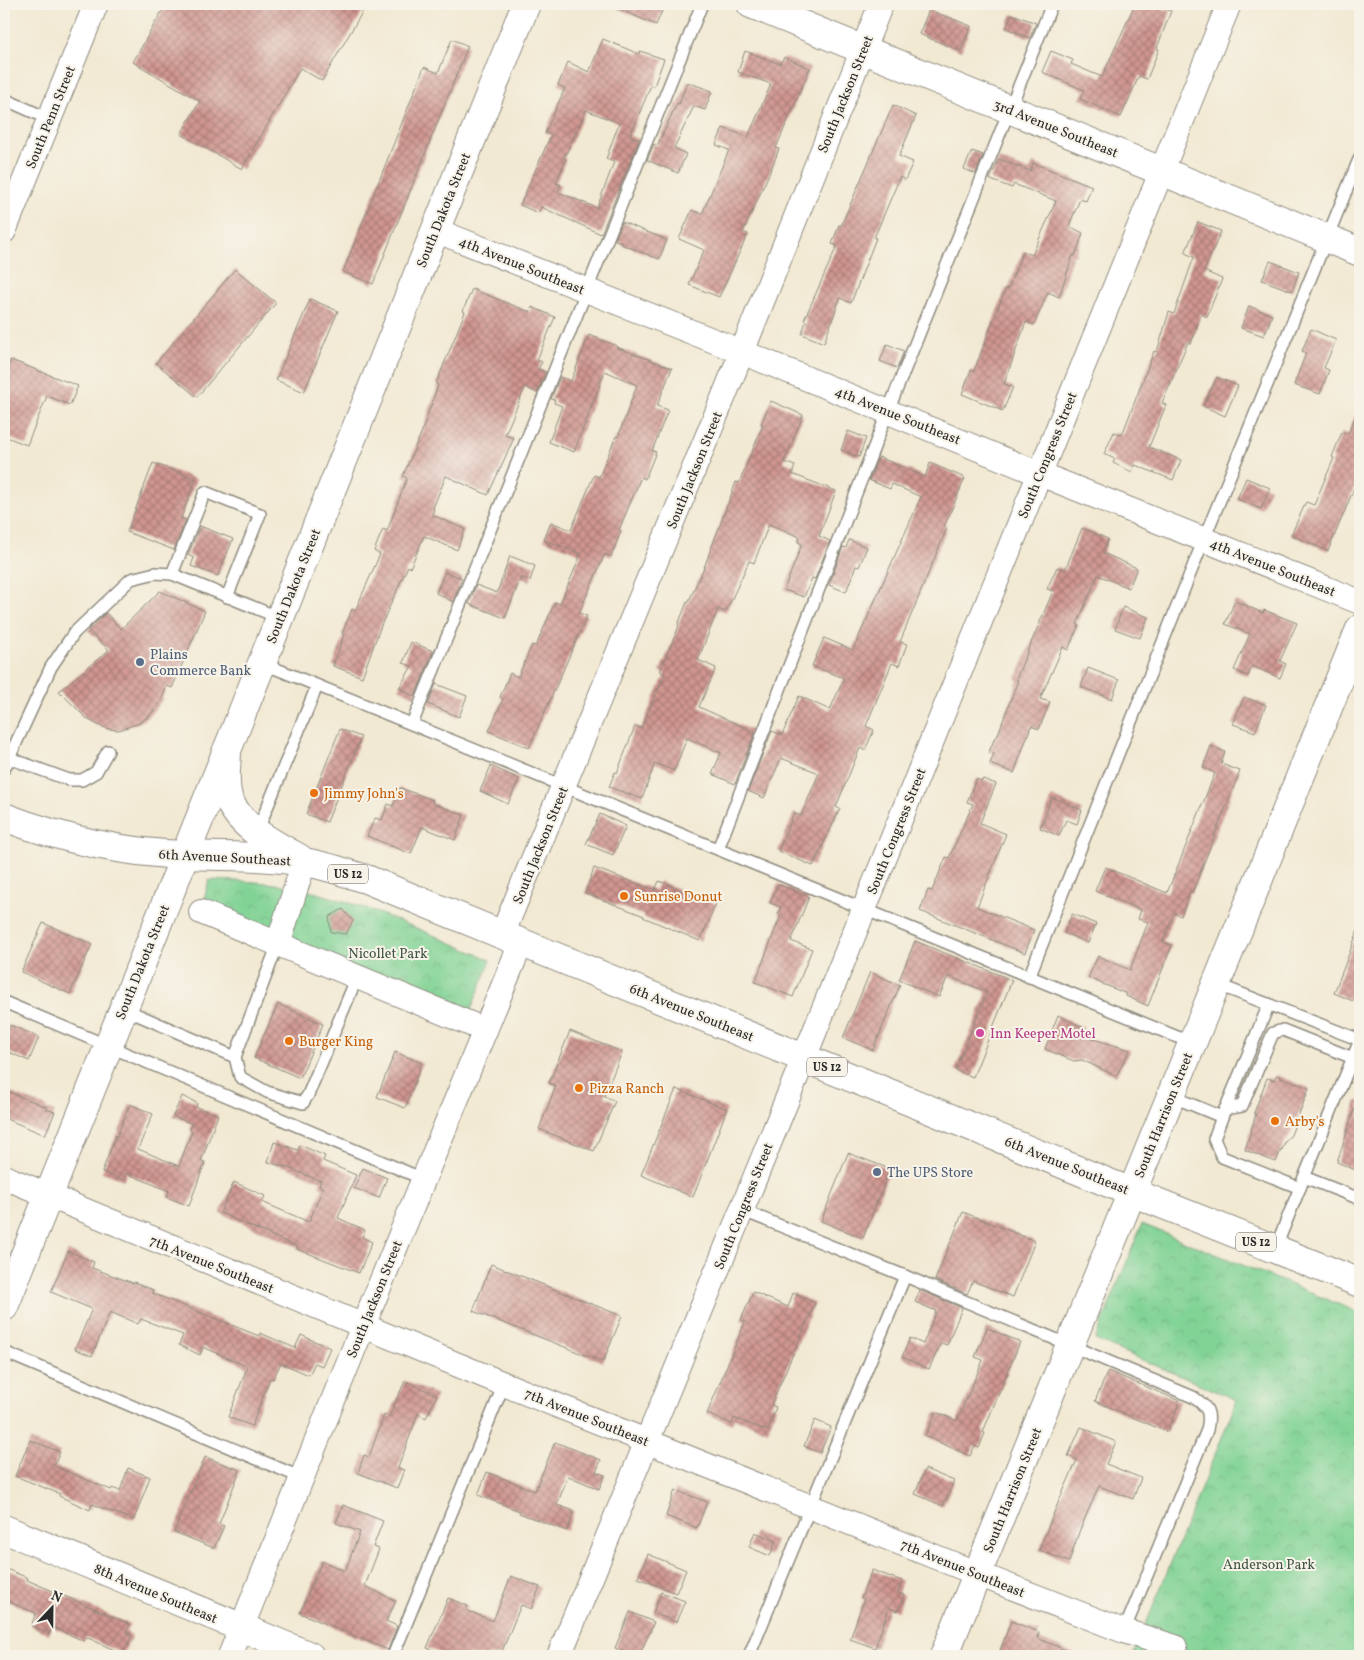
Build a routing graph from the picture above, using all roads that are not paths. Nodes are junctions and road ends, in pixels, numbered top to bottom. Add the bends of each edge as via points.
1 (96, 4) edge
2 (702, 4) edge
3 (751, 4) edge
4 (881, 4) edge
5 (1052, 4) edge
6 (1229, 4) edge
7 (525, 6) edge
8 (863, 49) junction
9 (4, 99) edge
10 (1010, 110) junction
11 (49, 119) junction
12 (1360, 158) edge
13 (1163, 171) junction
14 (434, 230) junction
15 (4, 231) edge
16 (1328, 238) junction
17 (1360, 252) edge
18 (587, 291) junction
19 (742, 352) junction
20 (888, 411) junction
21 (1040, 474) junction
22 (1204, 539) junction
23 (172, 574) junction
24 (228, 596) junction
25 (1360, 602) edge
26 (280, 618) junction
27 (1360, 629) edge
28 (262, 663) junction
29 (317, 686) junction
30 (412, 724) junction
31 (227, 750) junction
32 (108, 751) dead end
33 (9, 758) junction
34 (4, 769) edge
35 (564, 785) junction
36 (4, 818) edge
37 (257, 832) junction
38 (718, 849) junction
39 (185, 855) junction
40 (305, 862) junction
41 (864, 909) junction
42 (200, 912) dead end
43 (511, 939) junction
44 (278, 944) junction
45 (358, 977) junction
46 (1029, 977) junction
47 (1216, 984) junction
48 (4, 1002) edge
49 (1269, 1004) junction
50 (124, 1009) junction
51 (485, 1030) junction
52 (1192, 1043) junction
53 (108, 1047) junction
54 (235, 1057) junction
55 (804, 1058) junction
56 (1353, 1058) junction
57 (1171, 1096) junction
58 (1224, 1113) junction
59 (4, 1177) edge
60 (423, 1179) junction
61 (1302, 1182) junction
62 (1132, 1192) junction
63 (48, 1196) junction
64 (1360, 1200) edge
65 (741, 1210) junction
66 (1275, 1249) junction
67 (905, 1276) junction
68 (1360, 1283) edge
69 (4, 1307) edge
70 (363, 1326) junction
71 (1070, 1346) junction
72 (4, 1352) edge
73 (504, 1384) junction
74 (646, 1441) junction
75 (302, 1478) junction
76 (810, 1506) junction
77 (4, 1528) edge
78 (978, 1574) junction
79 (241, 1629) junction
80 (1124, 1631) junction
81 (1175, 1647) dead end
82 (230, 1656) edge
83 (310, 1656) edge
84 (393, 1656) edge
85 (559, 1656) edge
86 (749, 1656) edge
87 (944, 1656) edge

1 - 11 street, South Penn Street
2 - 18 lane
3 - 8 main road, 3rd Avenue Southeast
4 - 8 street, South Jackson Street
5 - 10 lane
6 - 13 street, South Congress Street
7 - 14 main road, South Dakota Street
8 - 10 main road, 3rd Avenue Southeast
8 - 19 street, South Jackson Street
9 - 11 lane
10 - 13 main road, 3rd Avenue Southeast
10 - 20 lane
11 - 15 street, South Penn Street
12 - 16 lane
13 - 16 main road, 3rd Avenue Southeast
13 - 21 street, South Congress Street
14 - 18 street, 4th Avenue Southeast
14 - 26 main road, South Dakota Street
16 - 17 main road, 3rd Avenue Southeast
16 - 22 lane
18 - 19 street, 4th Avenue Southeast
18 - 30 lane
19 - 20 street, 4th Avenue Southeast
19 - 35 street, South Jackson Street
20 - 21 street, 4th Avenue Southeast
20 - 38 lane
21 - 22 street, 4th Avenue Southeast
21 - 41 street, South Congress Street
22 - 25 street, 4th Avenue Southeast
22 - 46 lane
23 - 24 lane
23 - 24 lane via 205,492 260,514
23 - 33 lane via 154,573 132,579 74,633 51,667
24 - 26 lane
26 - 28 main road, South Dakota Street
27 - 47 main road, South Harrison Street
28 - 29 lane
28 - 31 main road, South Dakota Street
29 - 30 lane
29 - 37 lane
30 - 35 lane
31 - 37 main road via 229,800
31 - 39 main road, South Dakota Street
32 - 33 lane via 96,772 82,780 69,780
33 - 34 lane
35 - 38 lane
35 - 43 street, South Jackson Street
36 - 39 main road, 6th Avenue Southeast / US 12 via 103,846
37 - 40 main road
38 - 41 lane
39 - 40 main road, 6th Avenue Southeast / US 12
39 - 50 main road, South Dakota Street
40 - 43 main road, 6th Avenue Southeast / US 12 via 366,879
40 - 44 street
41 - 46 lane
41 - 55 street, South Congress Street
42 - 44 street
43 - 51 street, South Jackson Street
43 - 55 main road, 6th Avenue Southeast / US 12
44 - 45 street
44 - 54 lane
45 - 51 street
45 - 54 lane via 303,1103 267,1092 240,1077
46 - 52 lane
47 - 49 lane
47 - 52 main road, South Harrison Street
48 - 53 lane
49 - 56 lane via 1360,1040
49 - 58 lane
50 - 53 main road, South Dakota Street
50 - 54 lane
51 - 60 street, South Jackson Street
52 - 57 main road, South Harrison Street
53 - 60 lane
53 - 63 main road, South Dakota Street
55 - 62 main road, 6th Avenue Southeast / US 12
55 - 65 street, South Congress Street
56 - 58 lane via 1283,1030 1273,1034 1242,1106
56 - 61 lane
57 - 58 lane
57 - 62 main road, South Harrison Street
58 - 61 lane via 1214,1139 1222,1158
59 - 63 street, 7th Avenue Southeast
60 - 70 street, South Jackson Street
61 - 64 lane
61 - 66 lane
62 - 66 main road, 6th Avenue Southeast / US 12
62 - 71 main road, South Harrison Street
63 - 69 main road, South Dakota Street
63 - 70 street, 7th Avenue Southeast
65 - 67 lane
65 - 74 street, South Congress Street
66 - 68 main road, 6th Avenue Southeast / US 12
67 - 71 lane
67 - 76 lane
70 - 73 street, 7th Avenue Southeast
70 - 75 street, South Jackson Street
71 - 78 main road, South Harrison Street
71 - 80 lane via 1193,1397 1203,1403 1210,1416
72 - 75 lane
73 - 74 street, 7th Avenue Southeast
73 - 84 lane
74 - 76 street, 7th Avenue Southeast
74 - 85 street, South Congress Street
75 - 79 street, South Jackson Street
76 - 78 street, 7th Avenue Southeast
76 - 86 lane
77 - 79 main road, 8th Avenue Southeast
78 - 80 street, 7th Avenue Southeast
78 - 87 main road, South Harrison Street
79 - 82 street, South Jackson Street
79 - 83 main road, 8th Avenue Southeast
80 - 81 street, 7th Avenue Southeast

